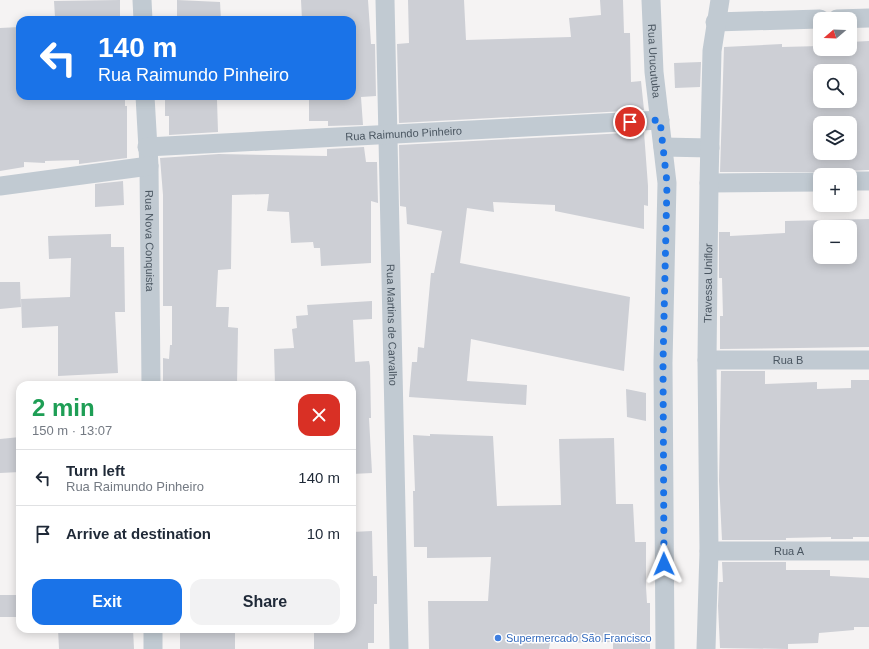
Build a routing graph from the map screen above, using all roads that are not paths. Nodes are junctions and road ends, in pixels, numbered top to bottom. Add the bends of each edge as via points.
1 (142, 0) edge
2 (385, 0) edge
3 (652, 0) edge
4 (720, 0) edge
5 (142, 16) edge
6 (857, 18) edge
7 (869, 18) edge
8 (813, 20) edge
9 (715, 22) junction
10 (145, 100) edge
11 (660, 120) junction
12 (388, 135) junction
13 (147, 147) junction
14 (663, 147) junction
15 (710, 148) junction
16 (149, 166) junction
17 (857, 181) edge
18 (869, 181) edge
19 (813, 182) edge
20 (709, 183) junction
21 (0, 186) edge
22 (707, 360) junction
23 (869, 360) edge
24 (151, 381) edge
25 (709, 551) junction
26 (869, 551) edge
27 (153, 633) edge
28 (153, 649) edge
29 (399, 649) edge
30 (665, 649) edge
31 (706, 649) edge

1 - 5 street
2 - 12 street, Rua Martins de Carvalho
3 - 11 street, Rua Urucutuba via 654,72
4 - 9 street, Travessa Uniflor
6 - 7 street
8 - 9 street
9 - 15 street, Travessa Uniflor
10 - 13 street, Rua Nova Conquista
11 - 12 street, Rua Raimundo Pinheiro
11 - 14 street, Rua Urucutuba
12 - 13 street, Rua Raimundo Pinheiro
12 - 29 street, Rua Martins de Carvalho
13 - 16 street, Rua Nova Conquista
14 - 15 street
14 - 30 street, Rua Urucutuba via 667,183 663,363
15 - 20 street, Travessa Uniflor
16 - 21 street
16 - 24 street, Rua Nova Conquista
17 - 18 street
19 - 20 street
20 - 22 street, Travessa Uniflor
22 - 23 street, Rua B
22 - 25 street, Travessa Uniflor
25 - 26 street, Rua A
25 - 31 street, Travessa Uniflor
27 - 28 street

